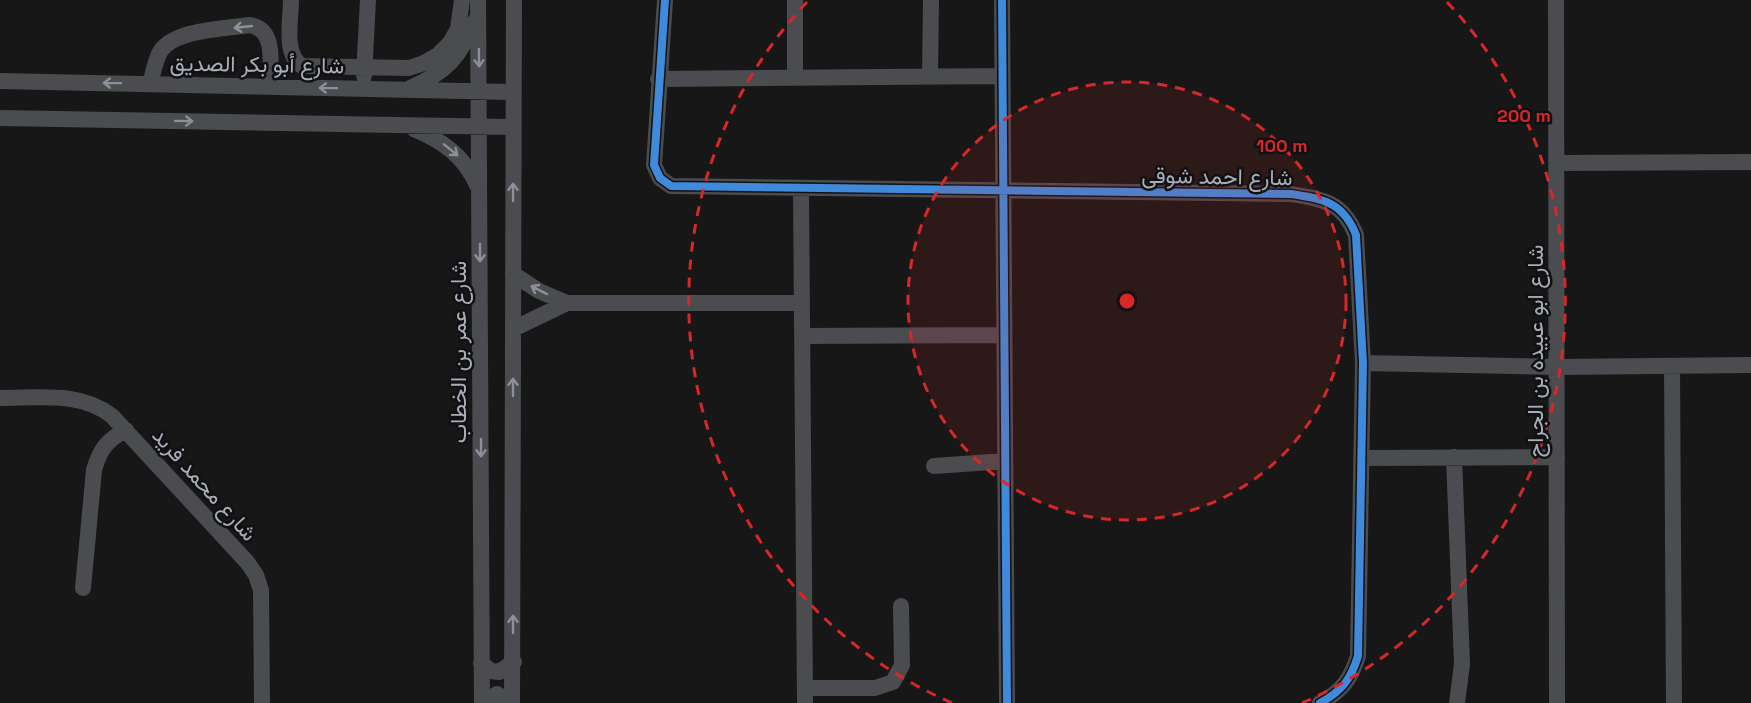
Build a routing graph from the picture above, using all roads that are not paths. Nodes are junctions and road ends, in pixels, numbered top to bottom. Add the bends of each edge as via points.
1 (291, 0) edge
2 (368, 0) edge
3 (462, 0) edge
4 (514, 0) edge
5 (665, 0) edge
6 (795, 0) edge
7 (931, 0) edge
8 (1002, 0) edge
9 (1556, 0) edge
10 (478, 7) edge
11 (365, 67) junction
12 (1002, 76) junction
13 (795, 77) junction
14 (930, 77) junction
15 (658, 78) junction
16 (0, 81) edge
17 (150, 84) junction
18 (270, 86) junction
19 (363, 89) junction
20 (405, 90) junction
21 (479, 92) junction
22 (513, 92) junction
23 (0, 118) edge
24 (407, 126) junction
25 (478, 127) junction
26 (513, 127) junction
27 (1751, 162) edge
28 (1557, 163) junction
29 (801, 189) junction
30 (480, 190) junction
31 (1003, 190) junction
32 (513, 274) junction
33 (567, 303) junction
34 (802, 303) junction
35 (513, 329) junction
36 (1004, 335) junction
37 (802, 336) junction
38 (1363, 363) junction
39 (1751, 365) edge
40 (1557, 367) junction
41 (1672, 367) junction
42 (0, 398) edge
43 (126, 430) junction
44 (1454, 457) junction
45 (1557, 457) junction
46 (1363, 458) junction
47 (1005, 461) junction
48 (934, 466) dead end
49 (83, 588) dead end
50 (901, 606) dead end
51 (514, 662) junction
52 (481, 663) junction
53 (805, 695) edge
54 (262, 703) edge
55 (483, 703) edge
56 (512, 703) edge
57 (1006, 703) edge
58 (1320, 703) edge
59 (1457, 703) edge
60 (1557, 703) edge
61 (1674, 703) edge

1 - 11 street via 291,50 296,63 309,67
2 - 11 street
3 - 11 street via 458,29 438,55 409,68
4 - 22 street
5 - 15 street
6 - 13 street
7 - 14 street
8 - 12 street
9 - 28 street, شارع ابو عبيده بن الجراح
10 - 20 street via 465,44 449,66
10 -> 21 street, شارع عمر بن الخطاب
11 - 19 street
12 - 14 street
12 - 31 street
13 - 14 street
13 - 15 street
15 - 29 street, شارع احمد شوقى via 654,165 664,183 677,188
17 -> 16 street, شارع أبو بكر الصديق
17 - 18 street, شارع أبو بكر الصديق
18 -> 17 street via 266,33 249,25 179,36 167,43 159,53
19 -> 18 street, شارع أبو بكر الصديق
19 - 20 street, شارع أبو بكر الصديق
20 - 21 street, شارع أبو بكر الصديق
21 - 22 street, شارع أبو بكر الصديق
21 - 25 street, شارع عمر بن الخطاب
22 - 26 street
23 -> 24 street
24 - 25 street
24 -> 30 street via 452,149 469,167
25 - 26 street
25 - 30 street, شارع عمر بن الخطاب
32 -> 26 street
27 - 28 street
28 - 40 street, شارع ابو عبيده بن الجراح
29 - 31 street, شارع احمد شوقى
29 - 34 street
30 -> 52 street, شارع عمر بن الخطاب
31 - 36 street
31 - 38 street, شارع احمد شوقى via 1291,194 1320,199 1349,218 1356,235
33 -> 32 street
32 - 35 street
33 - 34 street
33 - 35 street
34 - 37 street
51 -> 35 street
36 - 37 street
36 - 47 street
37 - 53 street
38 - 40 street
38 - 46 street, شارع احمد شوقى
39 - 41 street
40 - 41 street
40 - 45 street, شارع ابو عبيده بن الجراح
41 - 61 street
42 - 43 street, شارع محمد فريد via 86,400 100,406
43 - 49 street via 110,438 99,453 94,470
43 - 54 street, شارع محمد فريد via 256,576 261,590
44 - 45 street
44 - 46 street
44 - 59 street via 1462,664
45 - 60 street, شارع ابو عبيده بن الجراح
46 - 58 street, شارع احمد شوقى via 1359,656 1351,677 1338,693
47 - 48 street
47 - 57 street
50 - 53 street via 902,666 893,682 875,688
51 - 52 street via 499,672
51 - 56 street
52 - 55 street, شارع عمر بن الخطاب
55 - 56 street via 497,694

